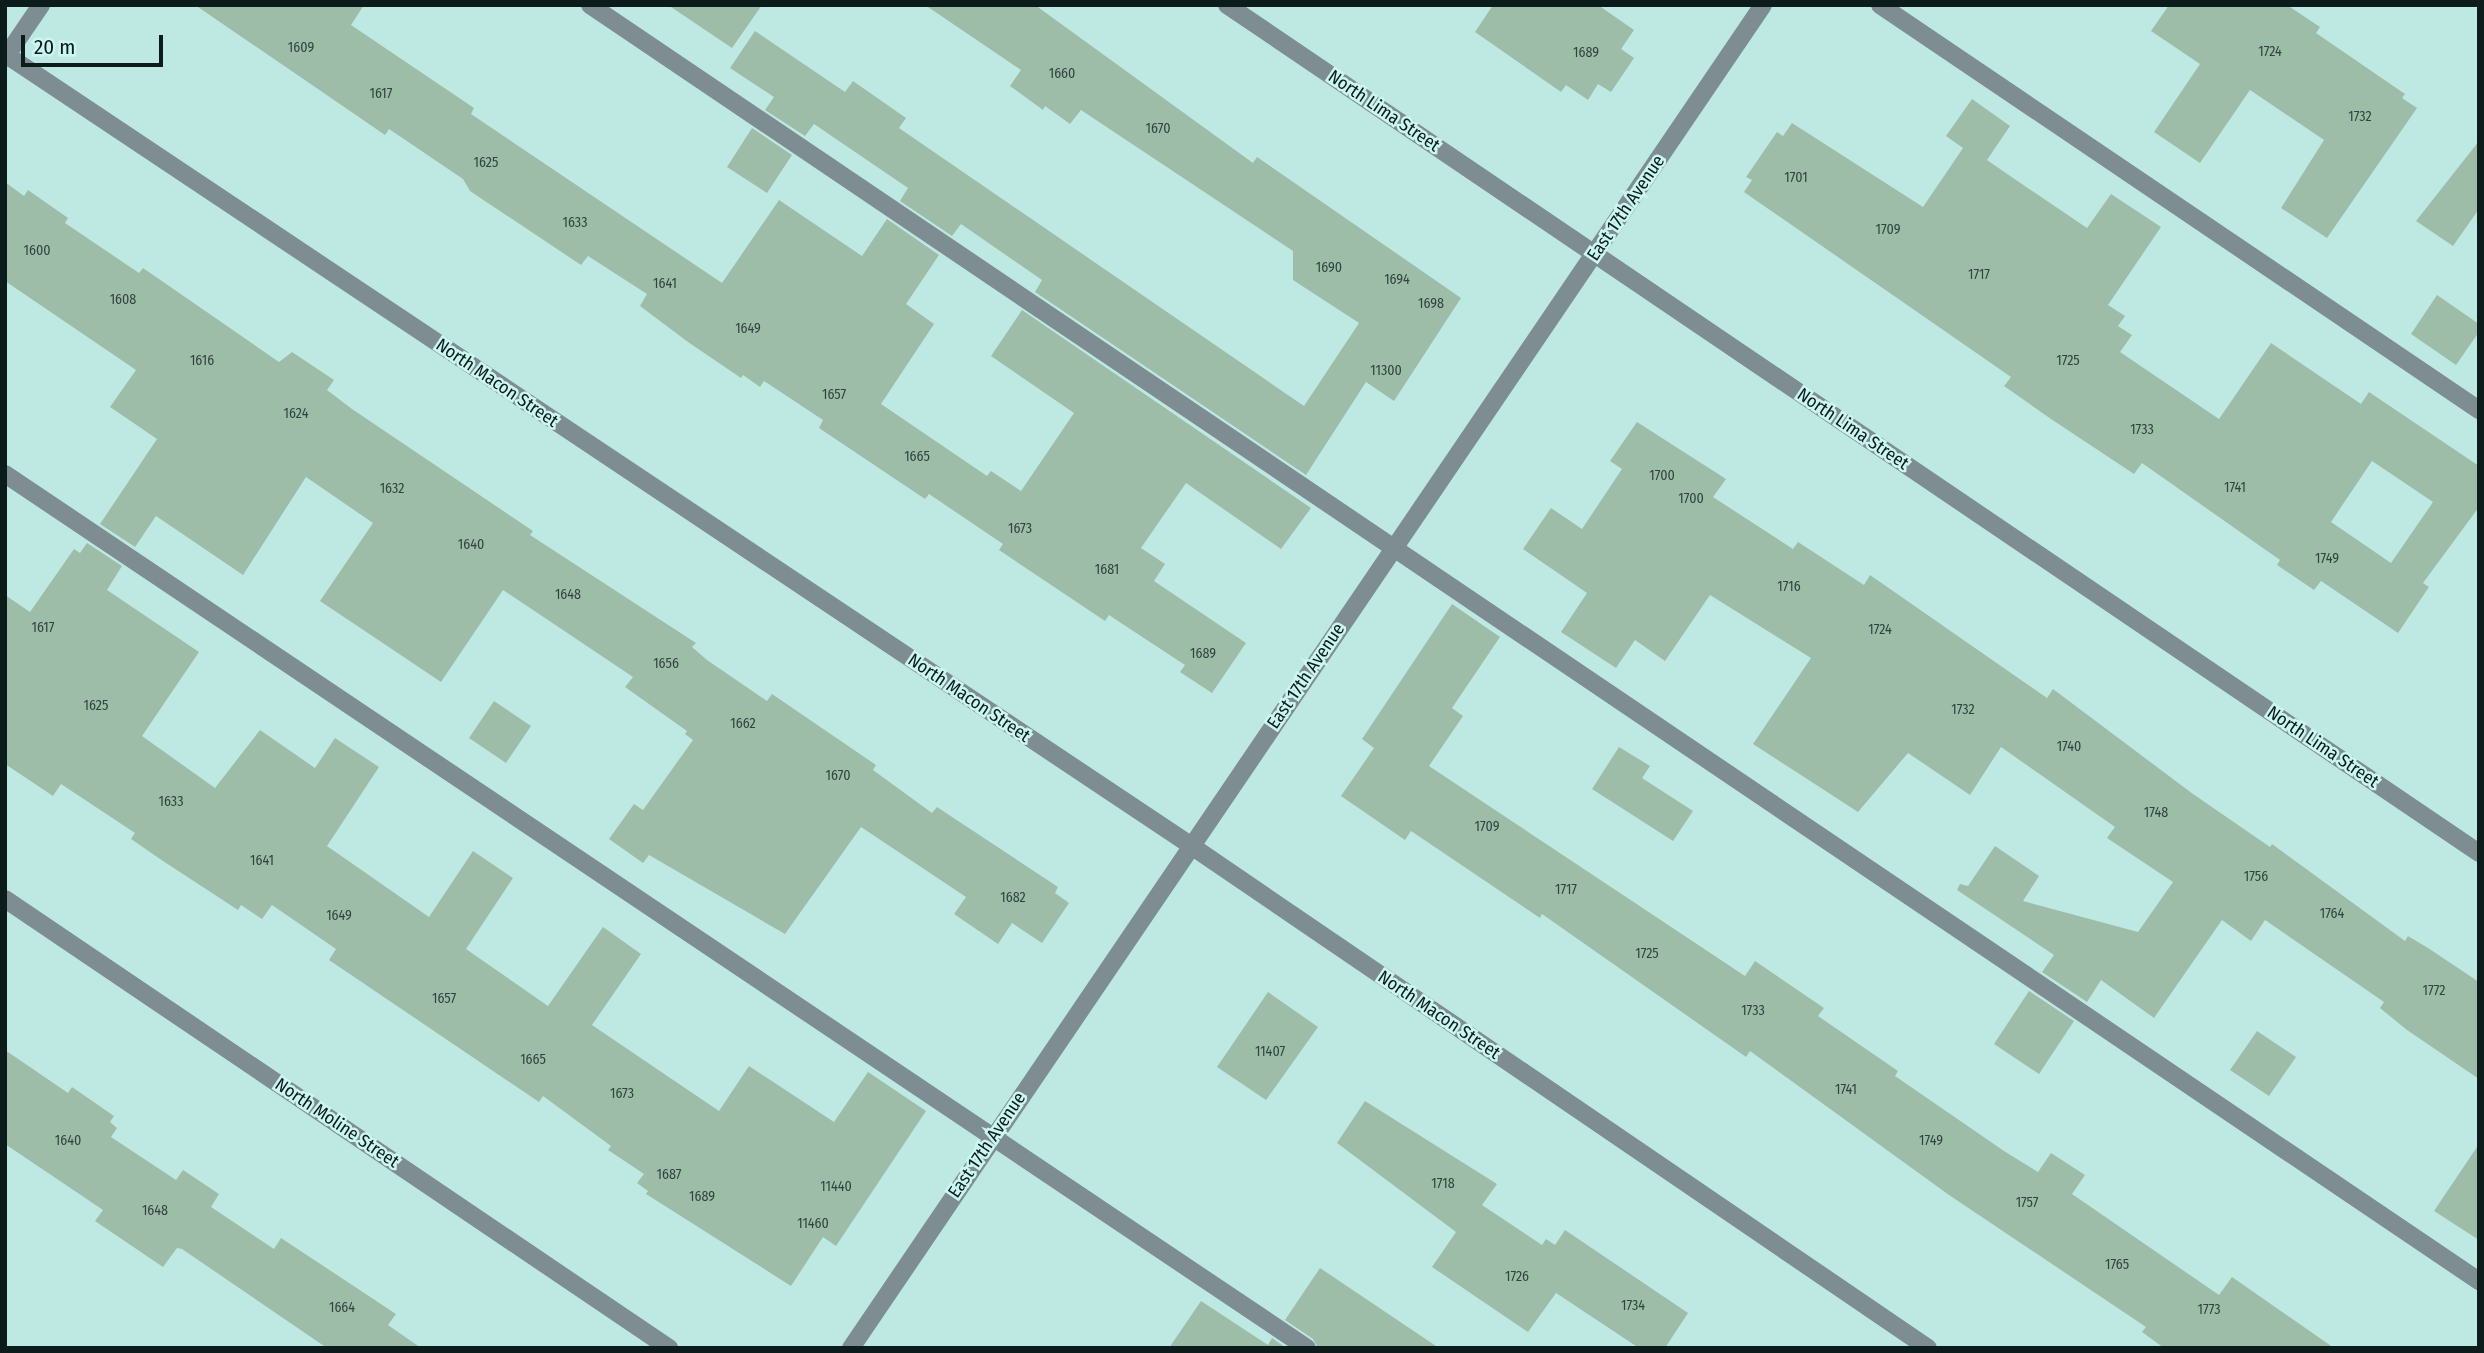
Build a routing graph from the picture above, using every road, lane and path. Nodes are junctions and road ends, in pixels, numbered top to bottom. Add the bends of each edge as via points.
1 (41, 5) edge
2 (590, 5) edge
3 (1227, 5) edge
4 (1763, 5) edge
5 (1880, 5) edge
6 (6, 56) edge
7 (1594, 254) junction
8 (2479, 411) edge
9 (5, 474) edge
10 (1395, 546) junction
11 (1190, 845) junction
12 (2479, 853) edge
13 (5, 899) edge
14 (993, 1136) junction
15 (2479, 1281) edge
16 (669, 1348) edge
17 (851, 1348) edge
18 (1307, 1348) edge
19 (1928, 1348) edge

1 - 6 street
2 - 10 street
3 - 7 street, North Lima Street
4 - 7 street, East 17th Avenue
5 - 8 street
6 - 11 street, North Macon Street
7 - 10 street, East 17th Avenue
7 - 12 street, North Lima Street
9 - 14 street
10 - 11 street, East 17th Avenue
10 - 15 street
11 - 14 street, East 17th Avenue
11 - 19 street, North Macon Street
13 - 16 street, North Moline Street
14 - 17 street, East 17th Avenue
14 - 18 street

